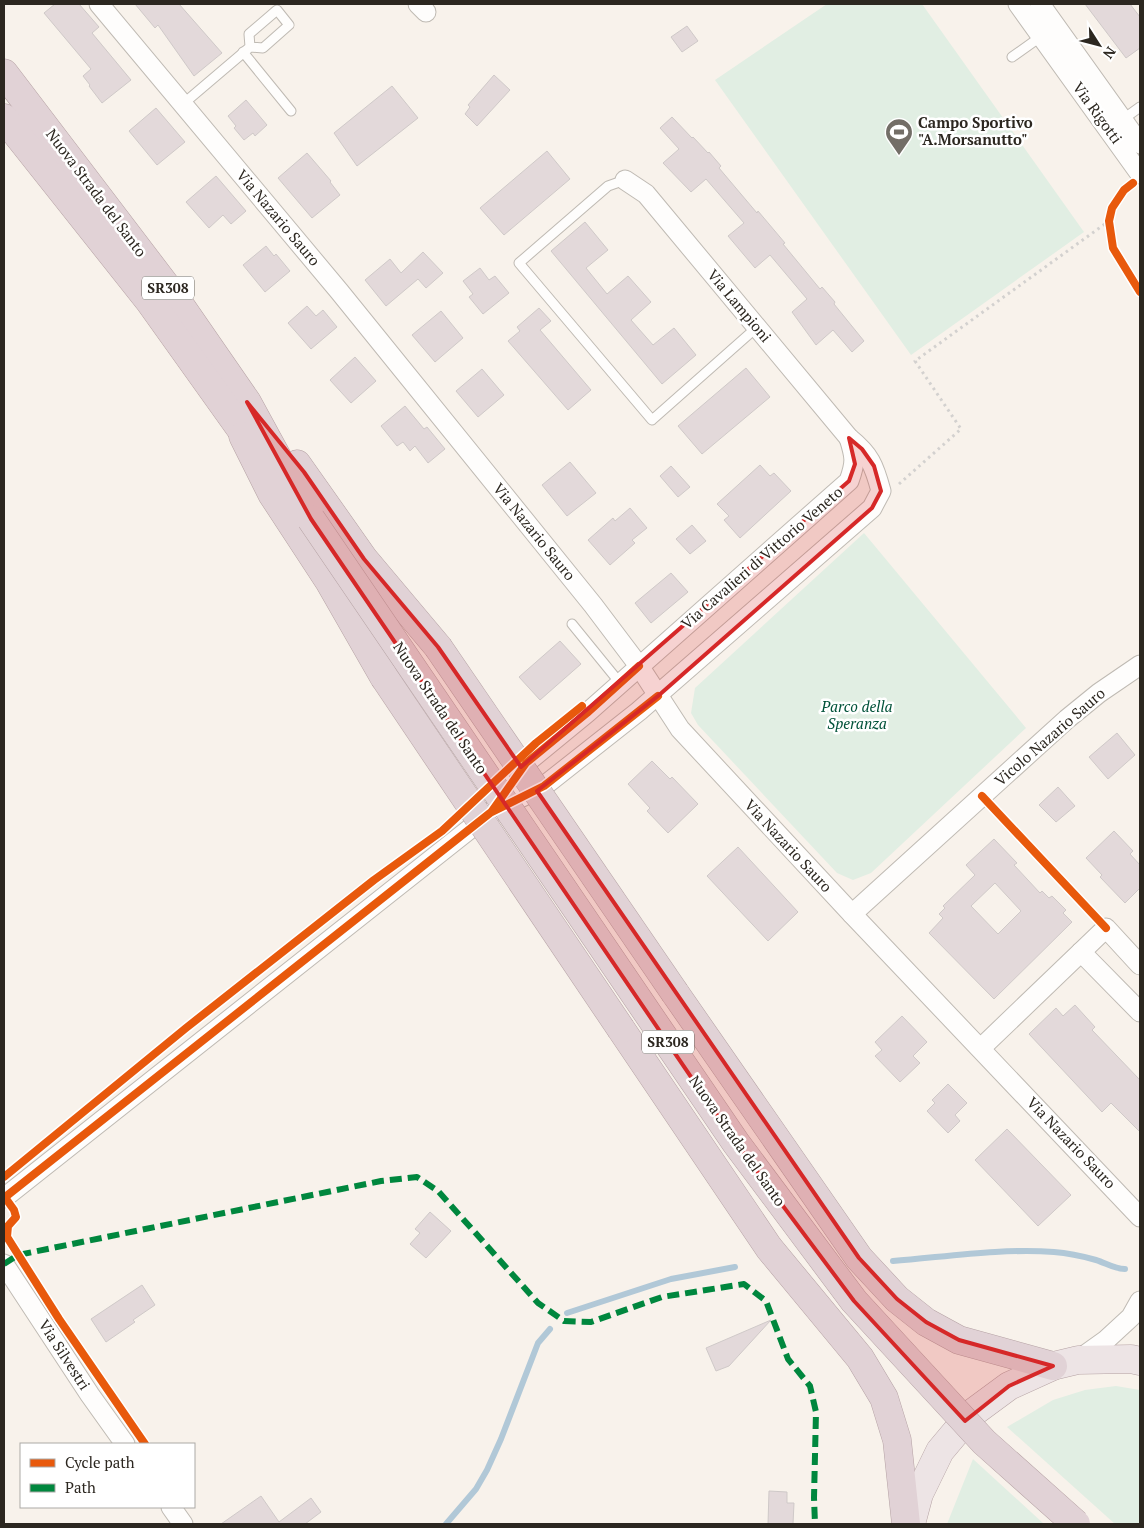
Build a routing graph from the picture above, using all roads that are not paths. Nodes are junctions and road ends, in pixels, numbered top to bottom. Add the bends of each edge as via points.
1 (99, 4) edge
2 (1018, 4) edge
3 (1040, 4) edge
4 (1049, 31) junction
5 (246, 49) junction
6 (1012, 57) dead end
7 (4, 73) edge
8 (183, 104) junction
9 (1140, 107) edge
10 (290, 111) dead end
11 (4, 118) edge
12 (1116, 125) junction
13 (1140, 144) edge
14 (1140, 174) edge
15 (625, 180) joint
16 (756, 328) junction
17 (240, 410) junction
18 (848, 438) junction
19 (572, 624) dead end
20 (1140, 665) edge
21 (639, 666) junction
22 (620, 683) junction
23 (658, 696) junction
24 (490, 813) junction
25 (852, 914) junction
26 (1081, 952) junction
27 (1140, 965) edge
28 (1140, 1012) edge
29 (980, 1048) junction
30 (4, 1198) edge
31 (1140, 1216) edge
32 (4, 1264) edge
33 (1140, 1301) edge
34 (1140, 1361) edge
35 (1065, 1363) junction
36 (125, 1443) edge
37 (171, 1508) edge
38 (183, 1524) edge
39 (906, 1524) edge
40 (911, 1524) edge
41 (1076, 1524) edge

1 - 8 street, Via Nazario Sauro
2 - 4 street, Via Rigotti
3 - 4 street, Via Rigotti
4 - 6 lane
4 - 12 street, Via Rigotti
5 - 5 lane via 263,48 289,26 277,10 249,34
5 - 8 lane
5 - 10 lane
7 - 17 highway, Nuova Strada del Santo / SR308 via 173,295
8 - 21 street, Via Nazario Sauro via 339,290
9 - 12 lane
11 - 17 highway, Nuova Strada del Santo / SR308
12 - 13 street, Via Rigotti
12 - 14 street, Via Rigotti
15 - 16 street, Via Lampioni via 646,194
15 - 16 lane via 608,186 519,263 652,420
16 - 18 street, Via Lampioni
17 - 35 highway, bridge via 304,472 364,559 438,647 859,1258 897,1299 926,1322 958,1340
17 - 39 highway, bridge via 272,494 329,581 384,677 769,1248 860,1358 884,1398 897,1440
17 - 41 highway, Nuova Strada del Santo / SR308, bridge via 736,1143 854,1301 984,1442
18 - 21 street, Via Cavalieri di Vittorio Veneto via 855,464 849,481
18 - 23 street, Via Cavalieri di Vittorio Veneto via 862,449 874,466 881,491 872,508
19 - 22 lane
20 - 25 street, Vicolo Nazario Sauro via 1067,719
21 - 22 street, Via Cavalieri di Vittorio Veneto
21 - 23 street, Via Nazario Sauro
22 - 24 street, Via Cavalieri di Vittorio Veneto via 526,763
23 - 24 street, Via Cavalieri di Vittorio Veneto via 544,786
23 - 25 street, Via Nazario Sauro via 680,729
24 - 30 street, Via Cavalieri di Vittorio Veneto
25 - 29 street, Via Nazario Sauro
26 - 27 street via 1106,928
26 - 28 street
26 - 29 street
29 - 31 street, Via Nazario Sauro
32 - 36 street, Via Silvestri
33 - 35 street via 1131,1317 1106,1340
34 - 35 main road
35 - 40 main road via 1009,1386 971,1414 940,1451 918,1494
37 - 38 street

